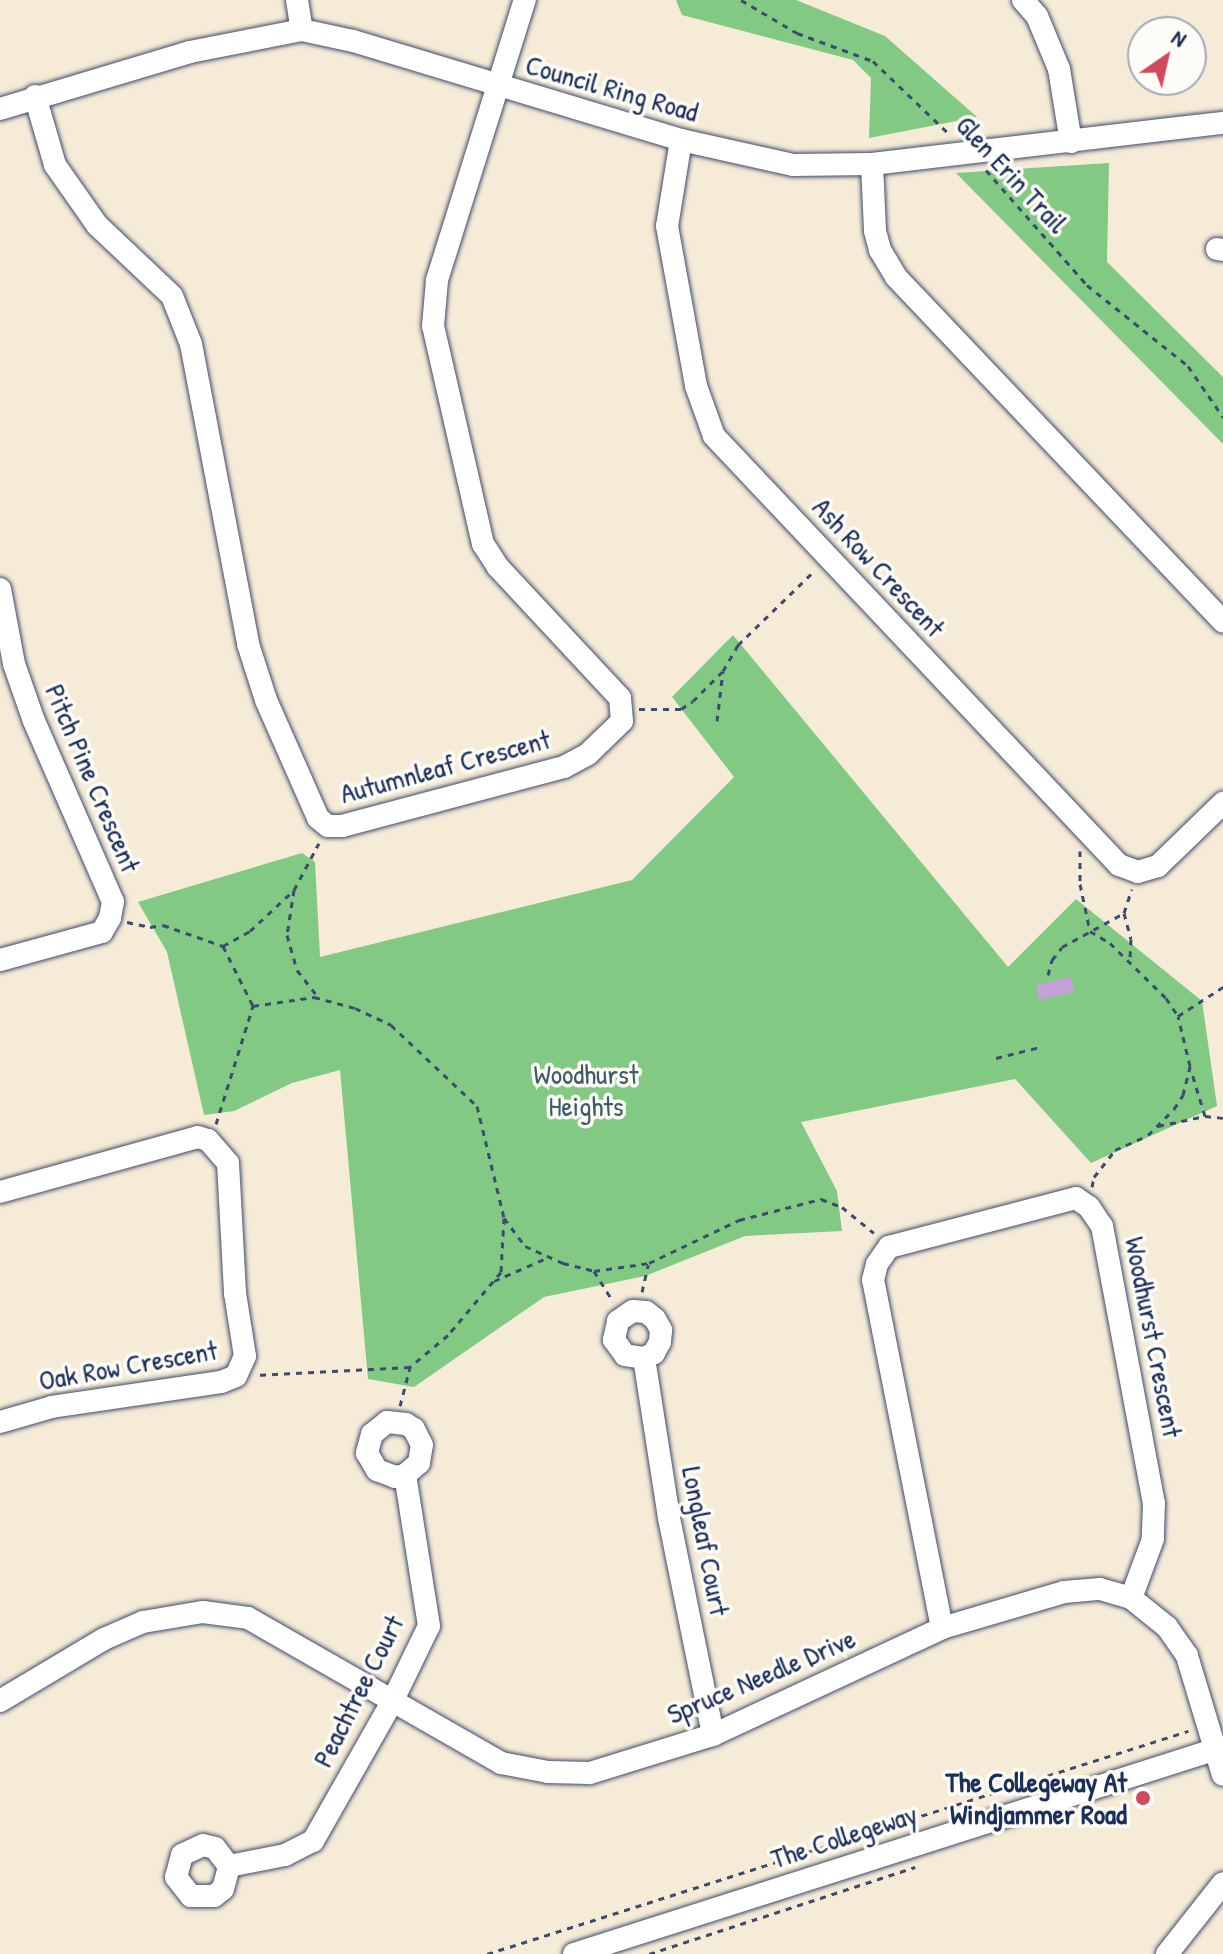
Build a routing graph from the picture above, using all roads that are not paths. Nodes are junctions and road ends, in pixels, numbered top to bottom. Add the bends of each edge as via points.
1 (297, 0) edge
2 (525, 0) edge
3 (1023, 0) edge
4 (302, 30) junction
5 (498, 87) junction
6 (35, 96) junction
7 (0, 109) edge
8 (1223, 123) edge
9 (681, 140) junction
10 (1071, 142) junction
11 (872, 164) junction
12 (0, 589) edge
13 (1223, 621) edge
14 (1223, 803) edge
15 (0, 960) edge
16 (0, 1192) edge
17 (644, 1358) junction
18 (0, 1422) edge
19 (405, 1475) junction
20 (1131, 1598) junction
21 (942, 1628) junction
22 (393, 1700) junction
23 (0, 1701) edge
24 (713, 1735) junction
25 (1219, 1748) edge
26 (1223, 1775) edge
27 (229, 1866) dead end
28 (1223, 1883) edge
29 (574, 1954) edge
30 (1167, 1954) edge

1 - 4 street
2 - 5 street
3 - 10 street via 1037,16 1059,69
4 - 5 street, Council Ring Road
4 - 6 street, Council Ring Road via 230,42
5 - 6 street, Autumnleaf Crescent via 437,280 433,326 483,544 498,567 620,698 622,721 588,754 564,767 342,826 328,826 318,818 266,700 248,644 191,344 172,296 97,225 55,165
5 - 9 street, Council Ring Road
6 - 7 street, Council Ring Road
8 - 10 street, Council Ring Road
9 - 11 street, Council Ring Road via 793,165
9 - 14 street, Ash Row Crescent via 667,226 696,386 714,436 1115,861 1138,872 1162,863
10 - 11 street, Council Ring Road
11 - 13 street via 875,231 896,277
12 - 15 street, Pitch Pine Crescent via 14,664 34,721 113,902 102,932
16 - 18 street, Oak Row Crescent via 198,1137 208,1140 228,1163 235,1293 245,1356 236,1376 209,1384 52,1407
17 - 17 street via 654,1353 661,1330 646,1312 633,1311 618,1321 614,1340 625,1355
17 - 24 street, Longleaf Court via 669,1518
19 - 19 street via 419,1463 422,1445 414,1429 387,1422 372,1434 367,1453 377,1470
19 - 22 street, Peachtree Court via 429,1626
20 - 21 street, Spruce Needle Drive via 1100,1589 1064,1592
20 - 21 street, Woodhurst Crescent via 1153,1539 1154,1503 1102,1226 1076,1198 889,1247 873,1280
20 - 25 street, Spruce Needle Drive via 1167,1627 1187,1656
21 - 24 street, Spruce Needle Drive
22 - 23 street, Spruce Needle Drive via 248,1618 203,1612 143,1622 104,1639
22 - 24 street, Spruce Needle Drive via 501,1763 548,1772 590,1773
22 - 27 street, Peachtree Court via 313,1841 285,1855
25 - 26 street, Spruce Needle Drive
25 - 29 street, The Collegeway
28 - 30 street

